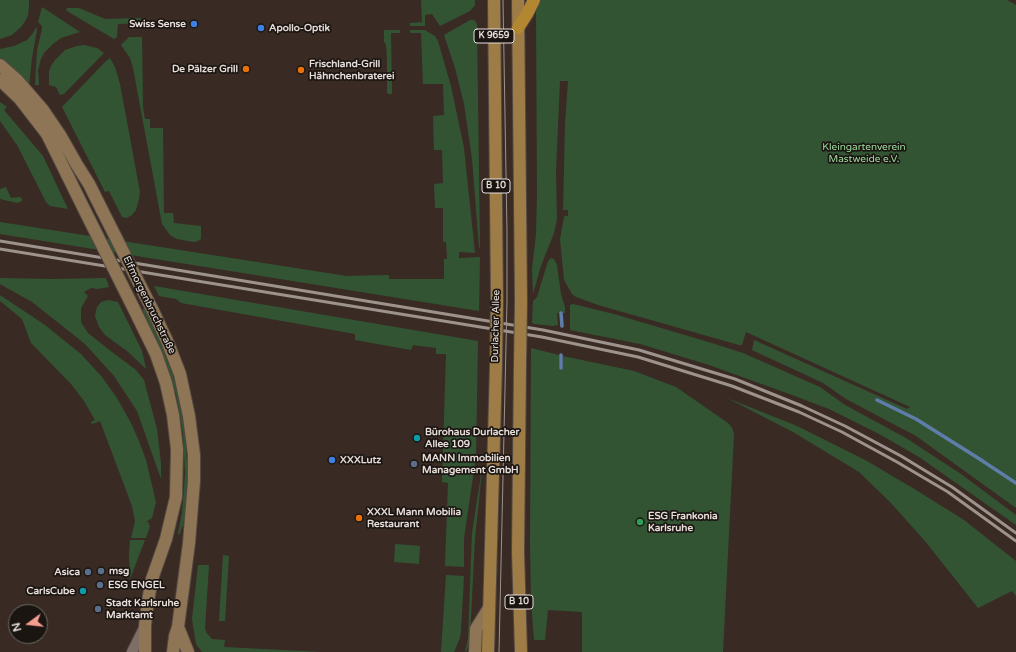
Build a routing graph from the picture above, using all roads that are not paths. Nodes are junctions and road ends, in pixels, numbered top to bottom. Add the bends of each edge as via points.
1 (494, 0) edge
2 (518, 0) edge
3 (534, 0) edge
4 (518, 28) junction
5 (0, 65) edge
6 (495, 72) joint
7 (0, 80) edge
8 (489, 608) junction
9 (145, 626) junction
10 (178, 627) junction
11 (132, 652) edge
12 (145, 652) edge
13 (173, 652) edge
14 (188, 652) edge
15 (475, 652) edge
16 (488, 652) edge
17 (521, 652) edge

1 - 6 main road, Durlacher Allee / K 9659
2 - 4 main road, B 10
3 - 4 highway
4 - 17 main road, B 10, bridge via 521,301 518,552
5 - 10 main road, Elfmorgenbruchstraße, bridge via 18,80 43,110 89,184 153,310 180,374 193,438 194,481
6 - 8 main road, Durlacher Allee / B 10, bridge via 497,300
7 - 9 main road, Elfmorgenbruchstraße, bridge via 20,99 47,134 156,354 166,383 177,449 176,497 166,539 152,579
8 - 15 main road via 476,629
8 - 16 main road, Durlacher Allee / B 10
9 - 11 street
9 - 12 main road, Elfmorgenbruchstraße
10 - 13 main road, Elfmorgenbruchstraße
10 - 14 main road

